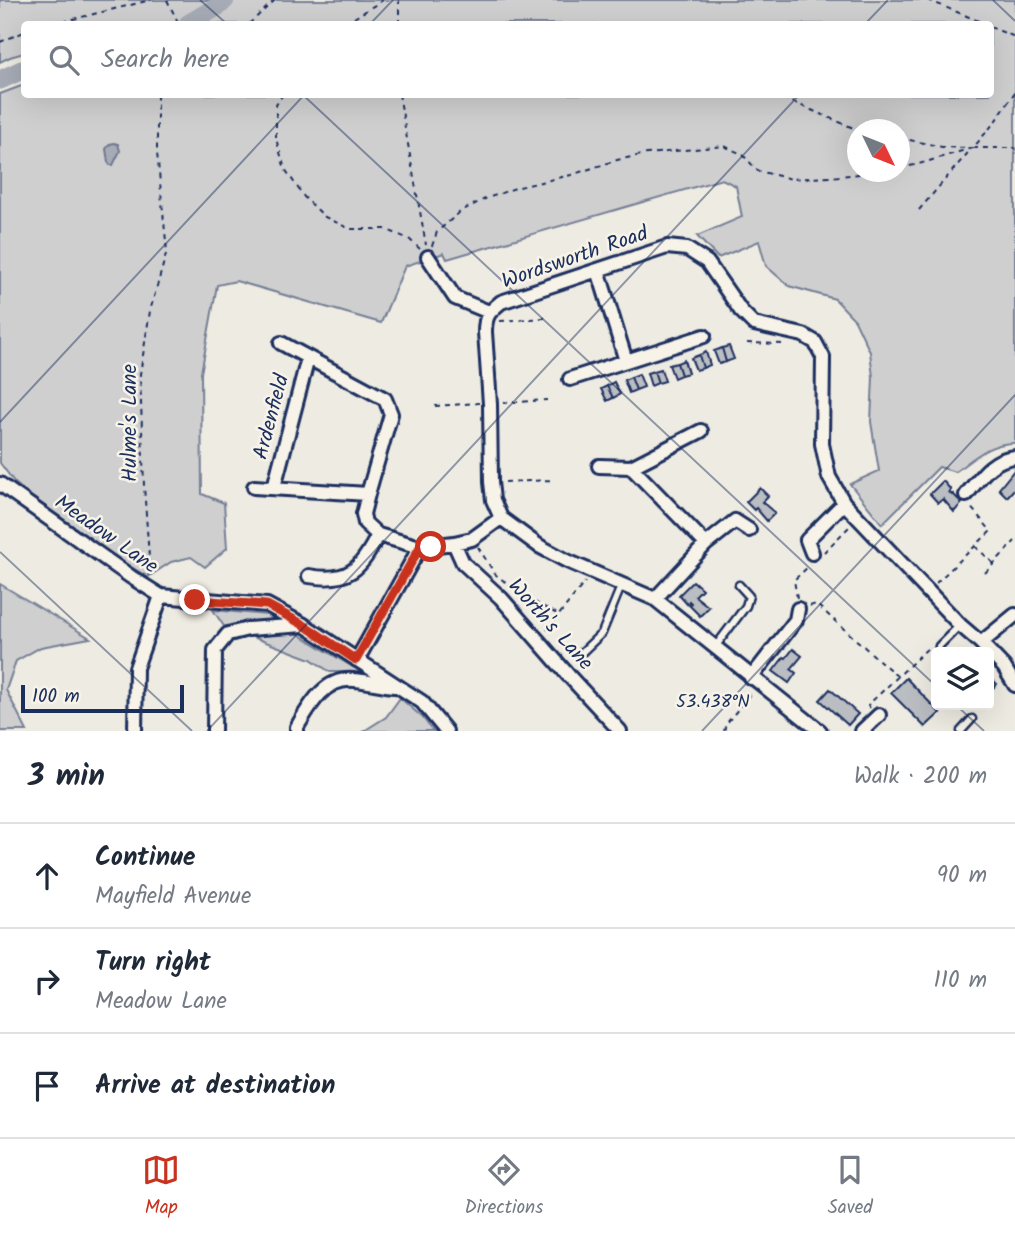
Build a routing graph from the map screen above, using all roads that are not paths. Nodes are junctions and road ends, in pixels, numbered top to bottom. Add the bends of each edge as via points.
1 (428, 257) road end
2 (598, 270) junction
3 (487, 317) junction
4 (704, 336) dead end
5 (281, 343) dead end
6 (308, 358) junction
7 (626, 362) junction
8 (570, 379) dead end
9 (701, 431) dead end
10 (1015, 457) edge
11 (599, 466) dead end
12 (631, 467) junction
13 (1, 484) edge
14 (254, 487) dead end
15 (274, 487) junction
16 (368, 494) junction
17 (966, 495) road end
18 (844, 503) junction
19 (501, 518) junction
20 (749, 530) dead end
21 (378, 536) junction
22 (454, 543) junction
23 (706, 544) junction
24 (420, 547) junction
25 (812, 554) dead end
26 (309, 576) dead end
27 (622, 584) junction
28 (739, 585) dead end
29 (161, 596) junction
30 (655, 599) junction
31 (797, 614) road end
32 (1015, 615) edge
33 (304, 625) junction
34 (960, 625) junction
35 (981, 643) junction
36 (940, 647) edge
37 (715, 648) junction
38 (578, 656) dead end
39 (356, 660) junction
40 (755, 680) junction
41 (397, 685) junction
42 (1015, 685) edge
43 (877, 716) road end
44 (972, 719) dead end
45 (135, 731) edge
46 (214, 731) edge
47 (298, 731) edge
48 (446, 731) edge
49 (620, 731) edge
50 (820, 731) edge
51 (862, 731) edge
52 (961, 731) edge

1 - 3 street via 455,298
2 - 3 street, Wordsworth Road via 501,302
2 - 7 street
2 - 18 street, Wordsworth Road via 667,247 687,249 707,262 754,324 816,342 823,357 822,444 829,477
3 - 19 street via 491,482
4 - 7 street
5 - 6 street, Ardenfield
6 - 15 street, Ardenfield
6 - 16 street, Ardenfield via 385,400 391,414
7 - 8 street
9 - 12 street
10 - 17 street via 991,465
11 - 12 street
12 - 23 street
13 - 29 street, Meadow Lane
14 - 15 street, Ardenfield
15 - 16 street, Ardenfield
16 - 21 street via 365,523
18 - 25 street via 807,540
18 - 34 street, Wordsworth Road
19 - 22 street via 472,538
19 - 27 street via 539,546
20 - 23 street via 735,521
21 - 24 street
21 - 26 street via 366,559 351,573 328,579
22 - 24 street
22 - 49 street, Worth's Lane via 463,563 501,598
23 - 30 street
24 - 39 street
27 - 30 street
27 - 38 lane via 602,633
28 - 37 lane via 749,596 746,606
29 - 33 street, Meadow Lane via 267,605
29 - 45 street via 136,668
30 - 37 street
31 - 40 street
32 - 35 street
33 - 39 street, Meadow Lane
33 - 46 street via 228,634 215,650
34 - 35 street, Wordsworth Road
34 - 36 lane
35 - 42 street, Wordsworth Road
37 - 40 street
39 - 41 street, Meadow Lane
40 - 50 street
41 - 47 street via 352,679 331,684 311,702
41 - 48 street, Meadow Lane via 422,702
43 - 51 street
44 - 52 lane

